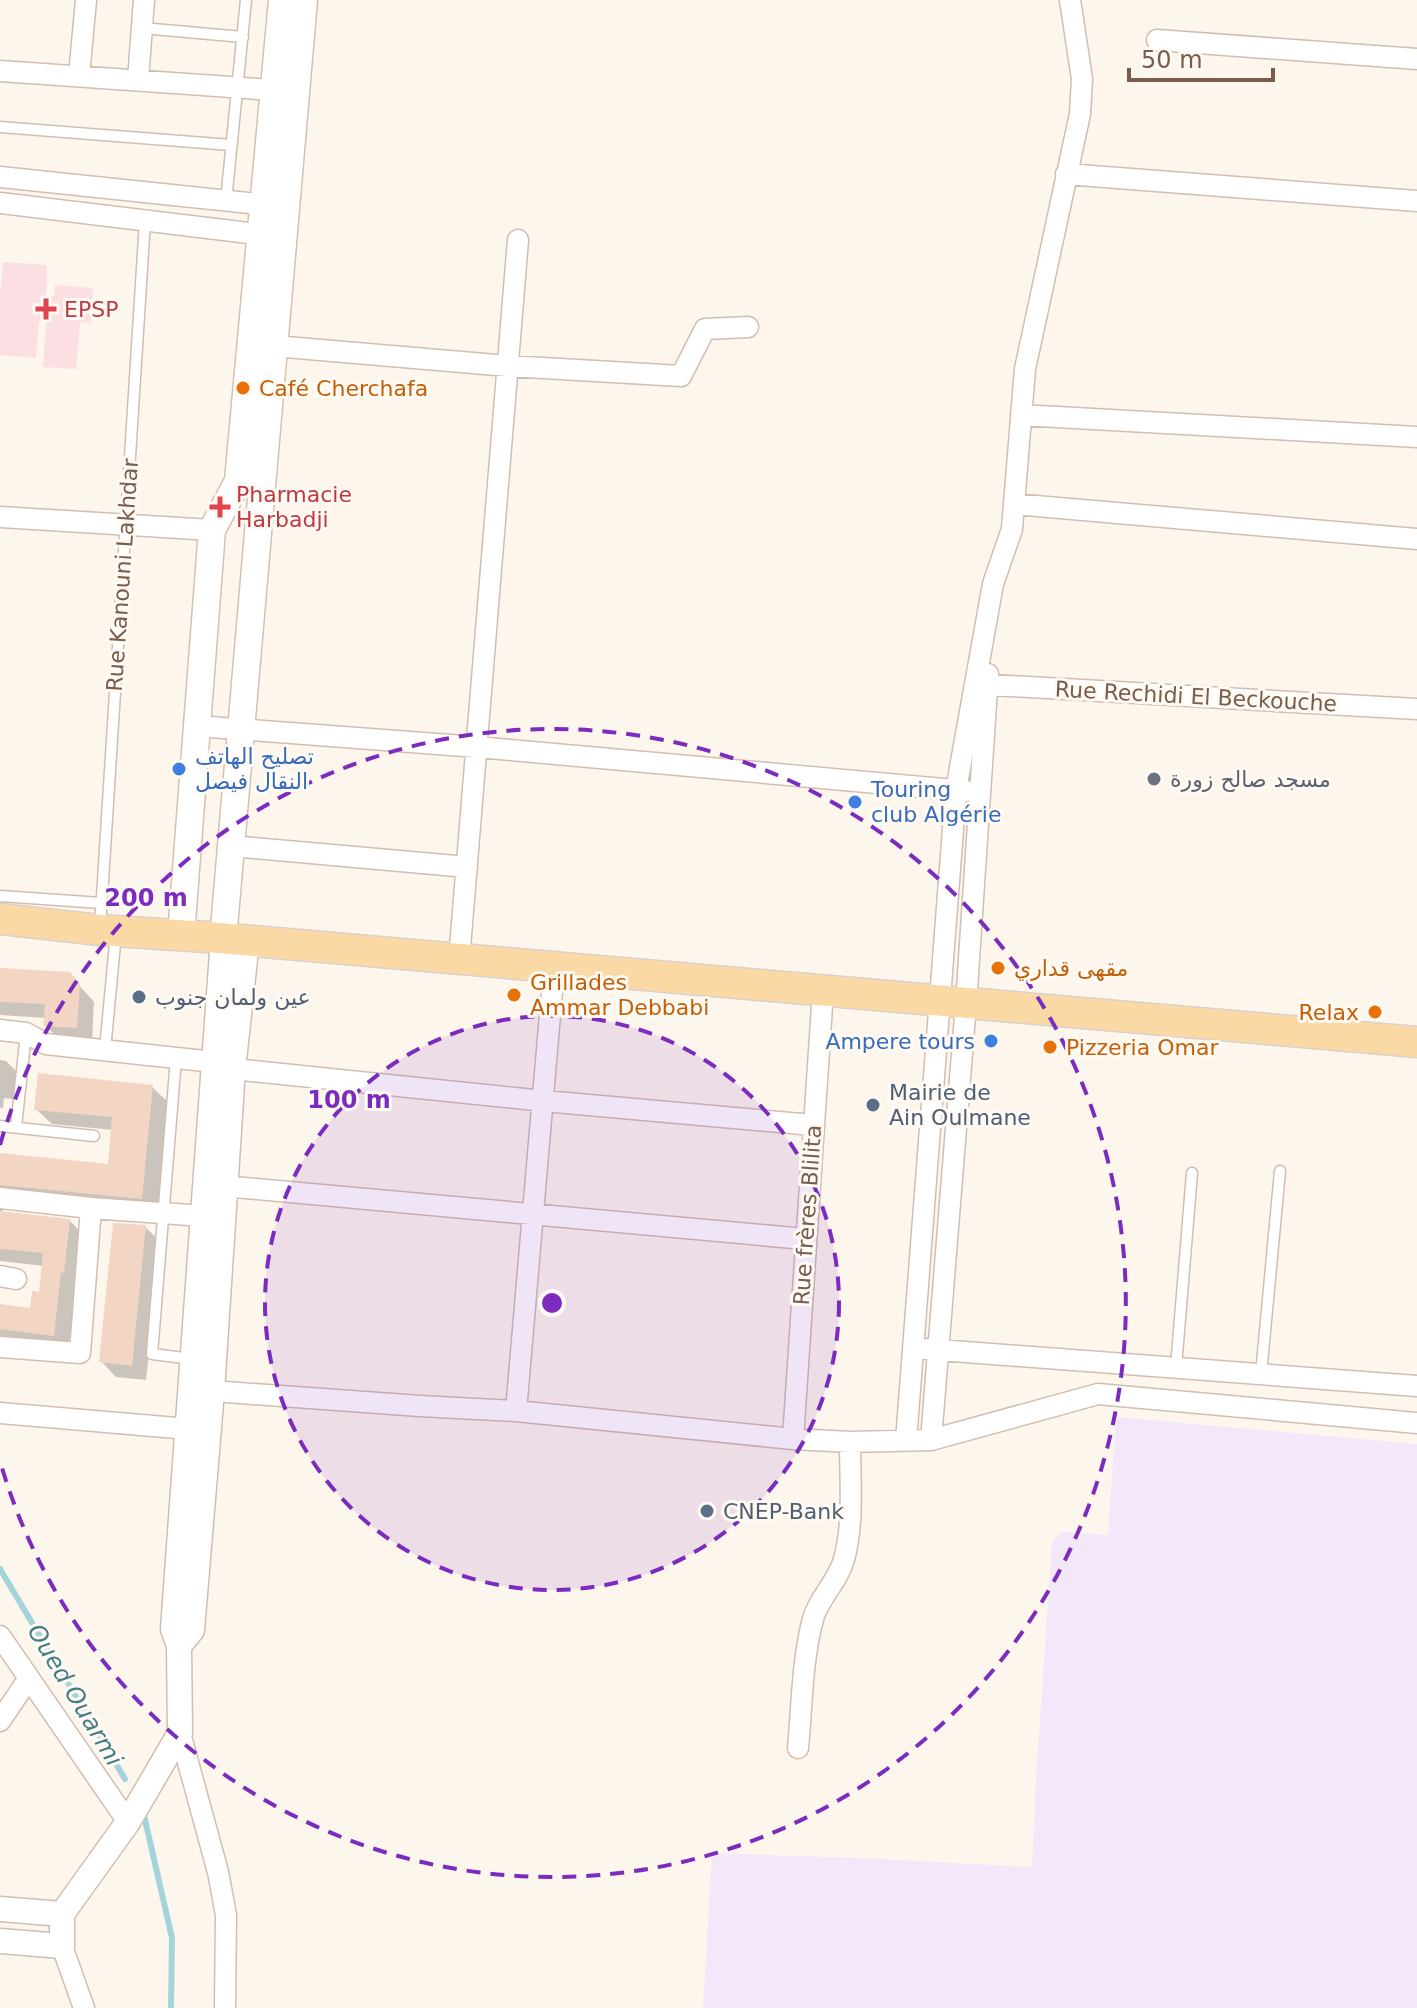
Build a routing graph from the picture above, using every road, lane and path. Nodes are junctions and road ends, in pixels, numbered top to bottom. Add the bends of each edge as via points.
1 (86, 0) edge
2 (144, 0) edge
3 (246, 0) edge
4 (282, 0) edge
5 (304, 0) edge
6 (1070, 0) edge
7 (142, 28) junction
8 (243, 37) junction
9 (1157, 40) dead end
10 (1417, 59) edge
11 (0, 71) edge
12 (79, 76) junction
13 (138, 80) junction
14 (238, 88) junction
15 (285, 91) junction
16 (0, 127) edge
17 (231, 145) junction
18 (1066, 174) junction
19 (0, 177) edge
20 (226, 201) junction
21 (1417, 201) edge
22 (0, 203) edge
23 (274, 206) junction
24 (145, 221) junction
25 (272, 236) junction
26 (518, 240) dead end
27 (748, 327) dead end
28 (274, 346) junction
29 (508, 366) junction
30 (1021, 415) junction
31 (1417, 429) edge
32 (1396, 436) junction
33 (1417, 437) edge
34 (1014, 504) junction
35 (0, 517) edge
36 (125, 526) junction
37 (212, 530) junction
38 (1417, 539) edge
39 (981, 684) junction
40 (1417, 709) edge
41 (197, 726) junction
42 (241, 729) junction
43 (477, 747) junction
44 (956, 790) junction
45 (981, 793) junction
46 (231, 846) junction
47 (467, 867) junction
48 (0, 896) edge
49 (0, 919) edge
50 (106, 921) junction
51 (181, 935) junction
52 (235, 940) junction
53 (459, 960) junction
54 (554, 968) junction
55 (823, 991) junction
56 (953, 1003) junction
57 (0, 1030) edge
58 (26, 1033) junction
59 (1417, 1042) edge
60 (105, 1050) junction
61 (176, 1058) junction
62 (224, 1066) junction
63 (544, 1101) junction
64 (813, 1125) junction
65 (0, 1126) edge
66 (16, 1127) junction
67 (94, 1136) dead end
68 (1280, 1171) dead end
69 (1192, 1173) dead end
70 (215, 1186) junction
71 (0, 1198) edge
72 (91, 1208) junction
73 (163, 1214) junction
74 (533, 1214) junction
75 (213, 1217) junction
76 (805, 1239) junction
77 (0, 1347) edge
78 (913, 1348) junction
79 (939, 1349) junction
80 (192, 1359) junction
81 (1176, 1367) junction
82 (1261, 1374) junction
83 (1417, 1386) edge
84 (212, 1391) junction
85 (516, 1411) junction
86 (0, 1413) edge
87 (1417, 1423) edge
88 (197, 1430) junction
89 (793, 1439) junction
90 (931, 1440) junction
91 (906, 1441) junction
92 (850, 1442) junction
93 (0, 1636) edge
94 (29, 1678) junction
95 (0, 1721) edge
96 (180, 1733) junction
97 (798, 1748) dead end
98 (128, 1822) junction
99 (0, 1909) edge
100 (62, 1914) junction
101 (0, 1941) edge
102 (62, 1946) junction
103 (84, 2008) edge
104 (225, 2008) edge

1 - 12 street
2 - 7 street
3 - 8 lane
4 - 15 main road
5 - 15 main road
6 - 18 street via 1082,79
7 - 8 lane
7 - 13 street
8 - 14 lane
9 - 10 street
11 - 12 street
12 - 13 street
13 - 14 street
14 - 15 street
14 - 17 lane
15 - 23 main road
16 - 17 lane
17 - 20 lane
18 - 21 street
18 - 30 street via 1025,369
19 - 20 street
20 - 23 street
22 - 24 street
23 - 25 main road
24 - 25 street
24 - 36 lane, Rue Kanouni Lakhdar
25 - 28 main road
25 - 37 main road via 238,481
26 - 29 street
27 - 29 street via 705,329 681,376
28 - 29 street
28 - 42 main road
29 - 43 street
30 - 32 street
30 - 34 street
31 - 32 street
32 - 33 street
34 - 38 street
34 - 39 street via 1012,529 993,584
35 - 36 street
36 - 37 street
36 - 50 lane, Rue Kanouni Lakhdar
37 - 41 main road
39 - 40 street, Rue Rechidi El Beckouche
39 - 44 street
39 - 45 street
41 - 42 street
41 - 51 main road
42 - 43 street
42 - 46 main road
43 - 44 street
43 - 47 street
44 - 45 street
44 - 56 street
45 - 56 street
46 - 47 street
46 - 52 main road
47 - 53 street
48 - 50 lane
49 - 50 main road
50 - 51 main road
50 - 60 lane, Rue Kanouni Lakhdar
51 - 52 main road
52 - 53 main road
52 - 62 street
53 - 54 main road
54 - 55 main road
54 - 63 street
55 - 56 main road
55 - 64 street, Rue frères Blilita
56 - 59 main road
56 - 78 street
56 - 79 street
57 - 58 street
58 - 60 street via 46,1044
58 - 66 lane
60 - 61 street
61 - 62 street
61 - 73 lane
62 - 63 street
62 - 70 street
63 - 64 street
63 - 74 street
64 - 76 street, Rue frères Blilita
65 - 66 lane
66 - 67 lane
68 - 82 lane
69 - 81 lane
70 - 74 street
70 - 75 street
71 - 72 street
72 - 73 street
72 - 77 street via 80,1353
73 - 75 street
73 - 80 lane via 152,1354
74 - 76 street
74 - 85 street
75 - 80 street
75 - 84 street
76 - 89 street, Rue frères Blilita
78 - 79 street
78 - 91 street
79 - 81 street
79 - 90 street
80 - 88 street
81 - 82 street
82 - 83 street
84 - 85 street
84 - 88 street
85 - 89 street
86 - 88 street
87 - 90 street via 1098,1394
88 - 96 street via 192,1630 179,1646
89 - 92 street
90 - 91 street
91 - 92 street
92 - 97 street via 844,1560 812,1620
93 - 94 street
94 - 95 street
94 - 98 street
96 - 98 street
96 - 104 street via 226,1915
98 - 100 street
99 - 100 street
100 - 102 street
101 - 102 street
102 - 103 street

